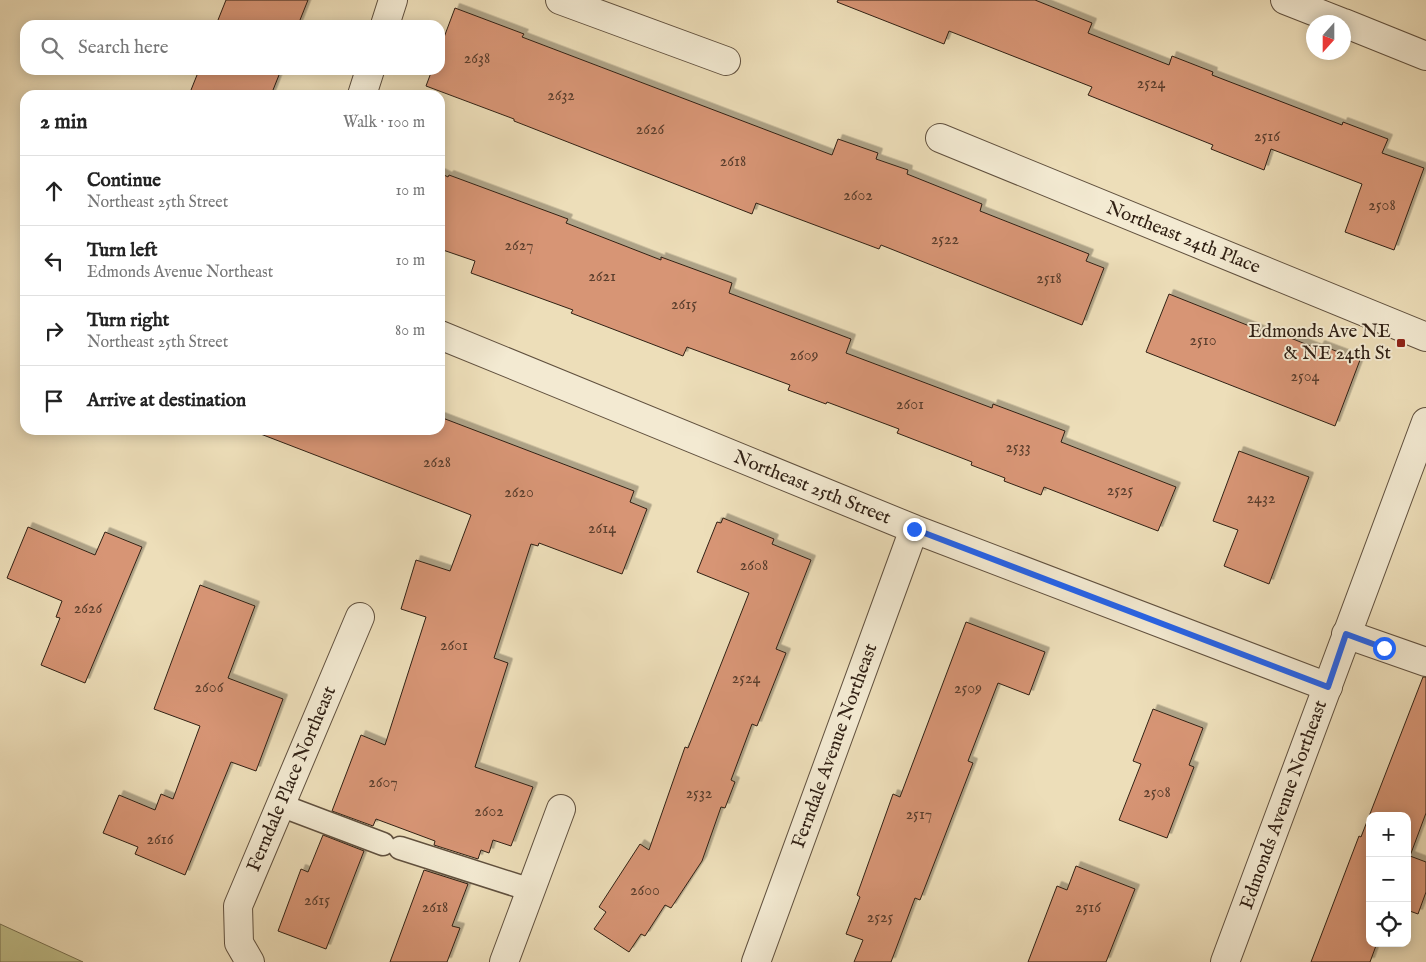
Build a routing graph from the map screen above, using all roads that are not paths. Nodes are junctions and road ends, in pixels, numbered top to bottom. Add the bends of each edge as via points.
1 (393, 0) edge
2 (560, 0) edge
3 (1285, 0) edge
4 (1322, 15) edge
5 (387, 20) edge
6 (1351, 27) edge
7 (1426, 56) edge
8 (726, 61) dead end
9 (368, 75) edge
10 (364, 90) edge
11 (940, 138) dead end
12 (445, 337) edge
13 (1426, 337) edge
14 (1426, 422) edge
15 (914, 529) junction
16 (360, 617) dead end
17 (1346, 634) junction
18 (1426, 662) edge
19 (1328, 687) junction
20 (280, 805) junction
21 (561, 809) dead end
22 (531, 890) junction
23 (245, 953) edge
24 (504, 962) edge
25 (756, 962) edge
26 (1225, 962) edge

1 - 5 street
2 - 8 street
3 - 4 street
6 - 7 street
9 - 10 street
11 - 13 street, Northeast 24th Place
12 - 15 street, Northeast 25th Street
14 - 17 street, Edmonds Avenue Northeast
15 - 19 street, Northeast 25th Street
15 - 25 street, Ferndale Avenue Northeast
16 - 20 street, Ferndale Place Northeast
17 - 18 street
17 - 19 street, Edmonds Avenue Northeast
19 - 26 street, Edmonds Avenue Northeast
20 - 22 lane via 392,846
20 - 23 street, Ferndale Place Northeast via 238,906
21 - 22 street
22 - 24 street

